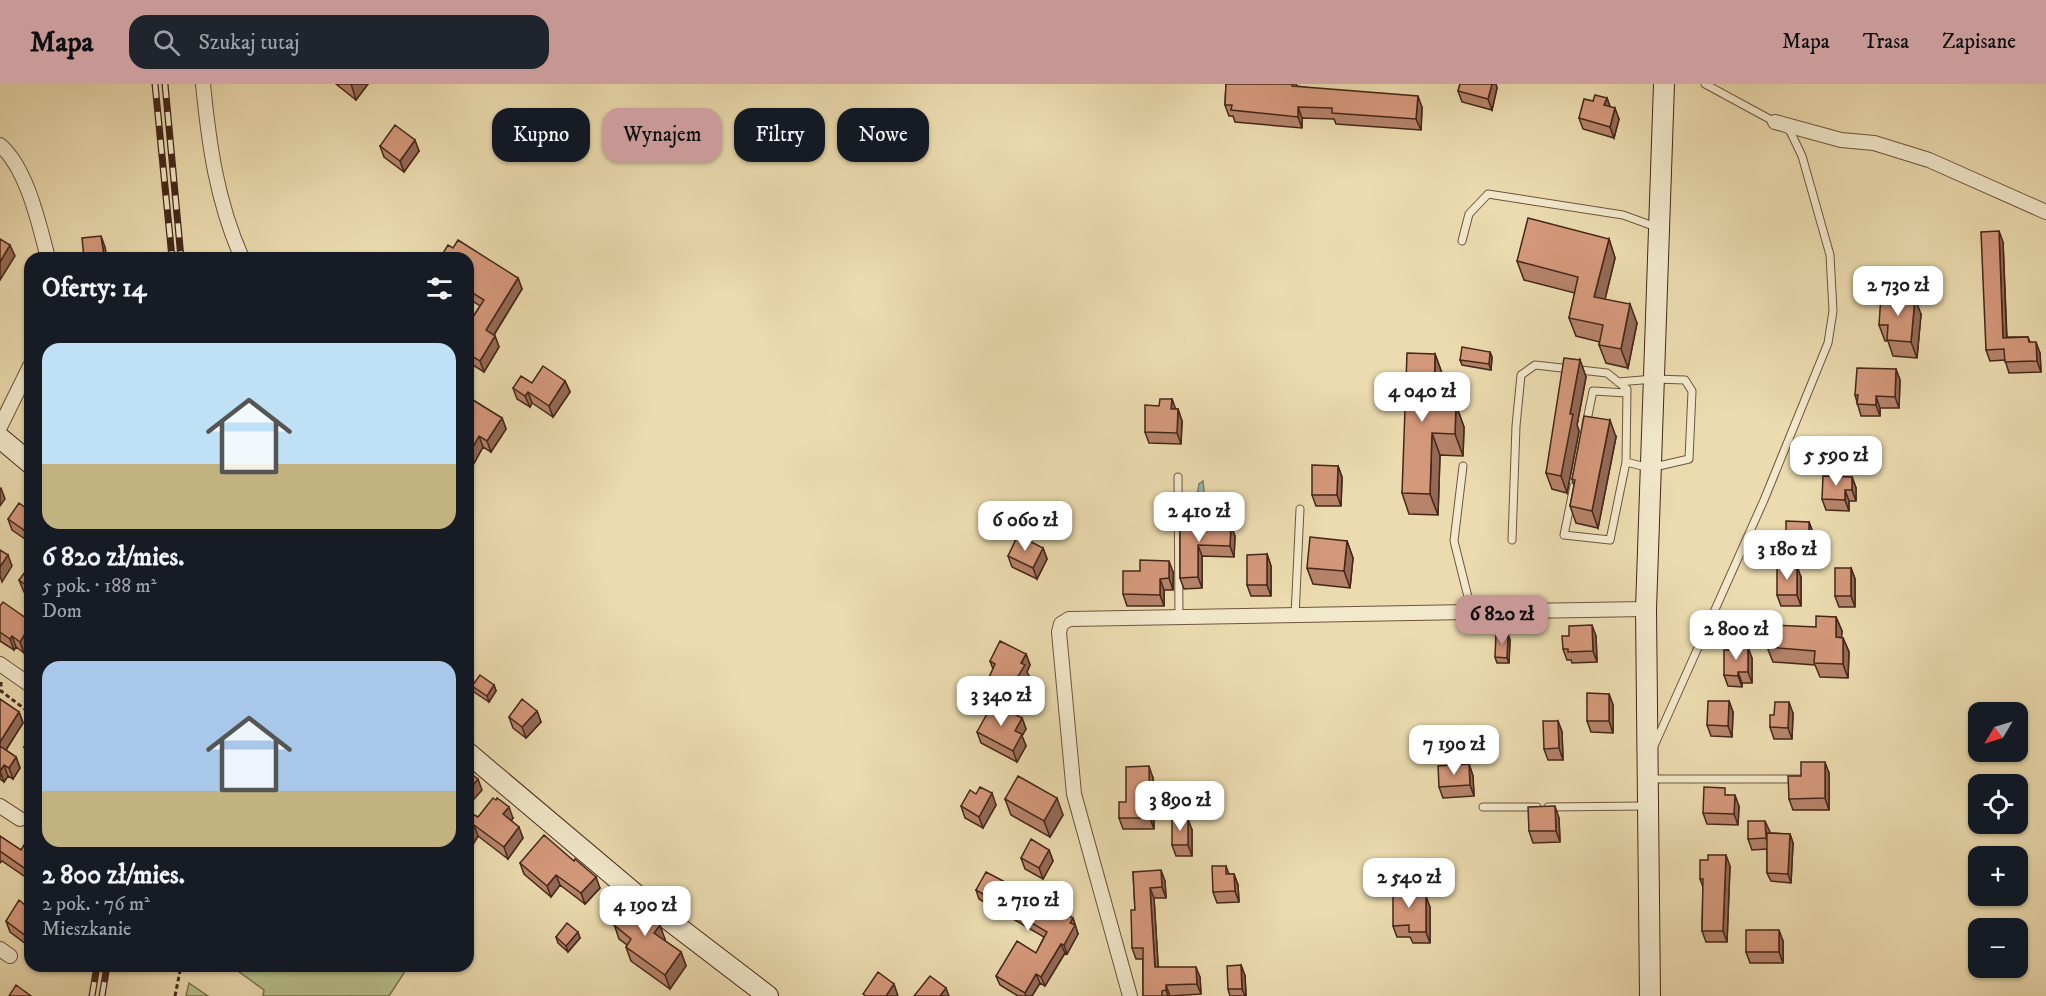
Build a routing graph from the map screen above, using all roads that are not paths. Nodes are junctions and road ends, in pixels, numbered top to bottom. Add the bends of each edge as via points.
1 (203, 84) edge
2 (1664, 84) edge
3 (1705, 84) edge
4 (1775, 122) junction
5 (0, 145) edge
6 (2046, 212) edge
7 (1659, 228) junction
8 (1462, 241) dead end
9 (47, 252) edge
10 (239, 252) edge
11 (24, 378) edge
12 (1654, 379) junction
13 (1618, 382) junction
14 (1627, 393) junction
15 (0, 427) edge
16 (1585, 435) edge
17 (0, 438) edge
18 (24, 458) edge
19 (1626, 462) junction
20 (1463, 466) dead end
21 (1650, 468) junction
22 (1178, 477) dead end
23 (1576, 479) edge
24 (1300, 508) dead end
25 (1512, 540) dead end
26 (1646, 609) junction
27 (1472, 613) junction
28 (1295, 616) junction
29 (1179, 618) junction
30 (0, 664) edge
31 (24, 681) edge
32 (474, 758) edge
33 (1647, 770) junction
34 (1799, 779) edge
35 (0, 806) edge
36 (1648, 806) junction
37 (1483, 807) dead end
38 (20, 819) dead end
39 (768, 996) edge
40 (1130, 996) edge
41 (1650, 996) edge

1 - 10 street via 216,181
2 - 7 street
3 - 4 lane
4 - 6 street via 1841,140 1874,143 1929,160
4 - 33 lane via 1790,131 1802,156 1825,232 1832,273 1833,311 1828,343
5 - 9 street via 11,154 38,217
7 - 8 lane via 1623,215 1488,194 1469,214
7 - 12 street
11 - 15 street
12 - 13 lane
12 - 21 street
12 - 21 lane via 1685,380 1692,391 1689,459
13 - 14 lane
13 - 25 lane via 1607,373 1535,365 1521,375
14 - 16 lane via 1593,391
14 - 19 lane
17 - 18 street
19 - 21 lane
19 - 23 lane via 1610,540 1564,535
20 - 27 lane via 1454,541
21 - 26 street
22 - 29 lane
24 - 28 lane
26 - 27 street
26 - 33 street
27 - 28 street
28 - 29 street
29 - 40 street via 1069,619 1061,624 1059,632 1074,794
30 - 31 street
32 - 39 street via 640,898
33 - 34 lane
33 - 36 street
35 - 38 street
36 - 37 lane
36 - 41 street

